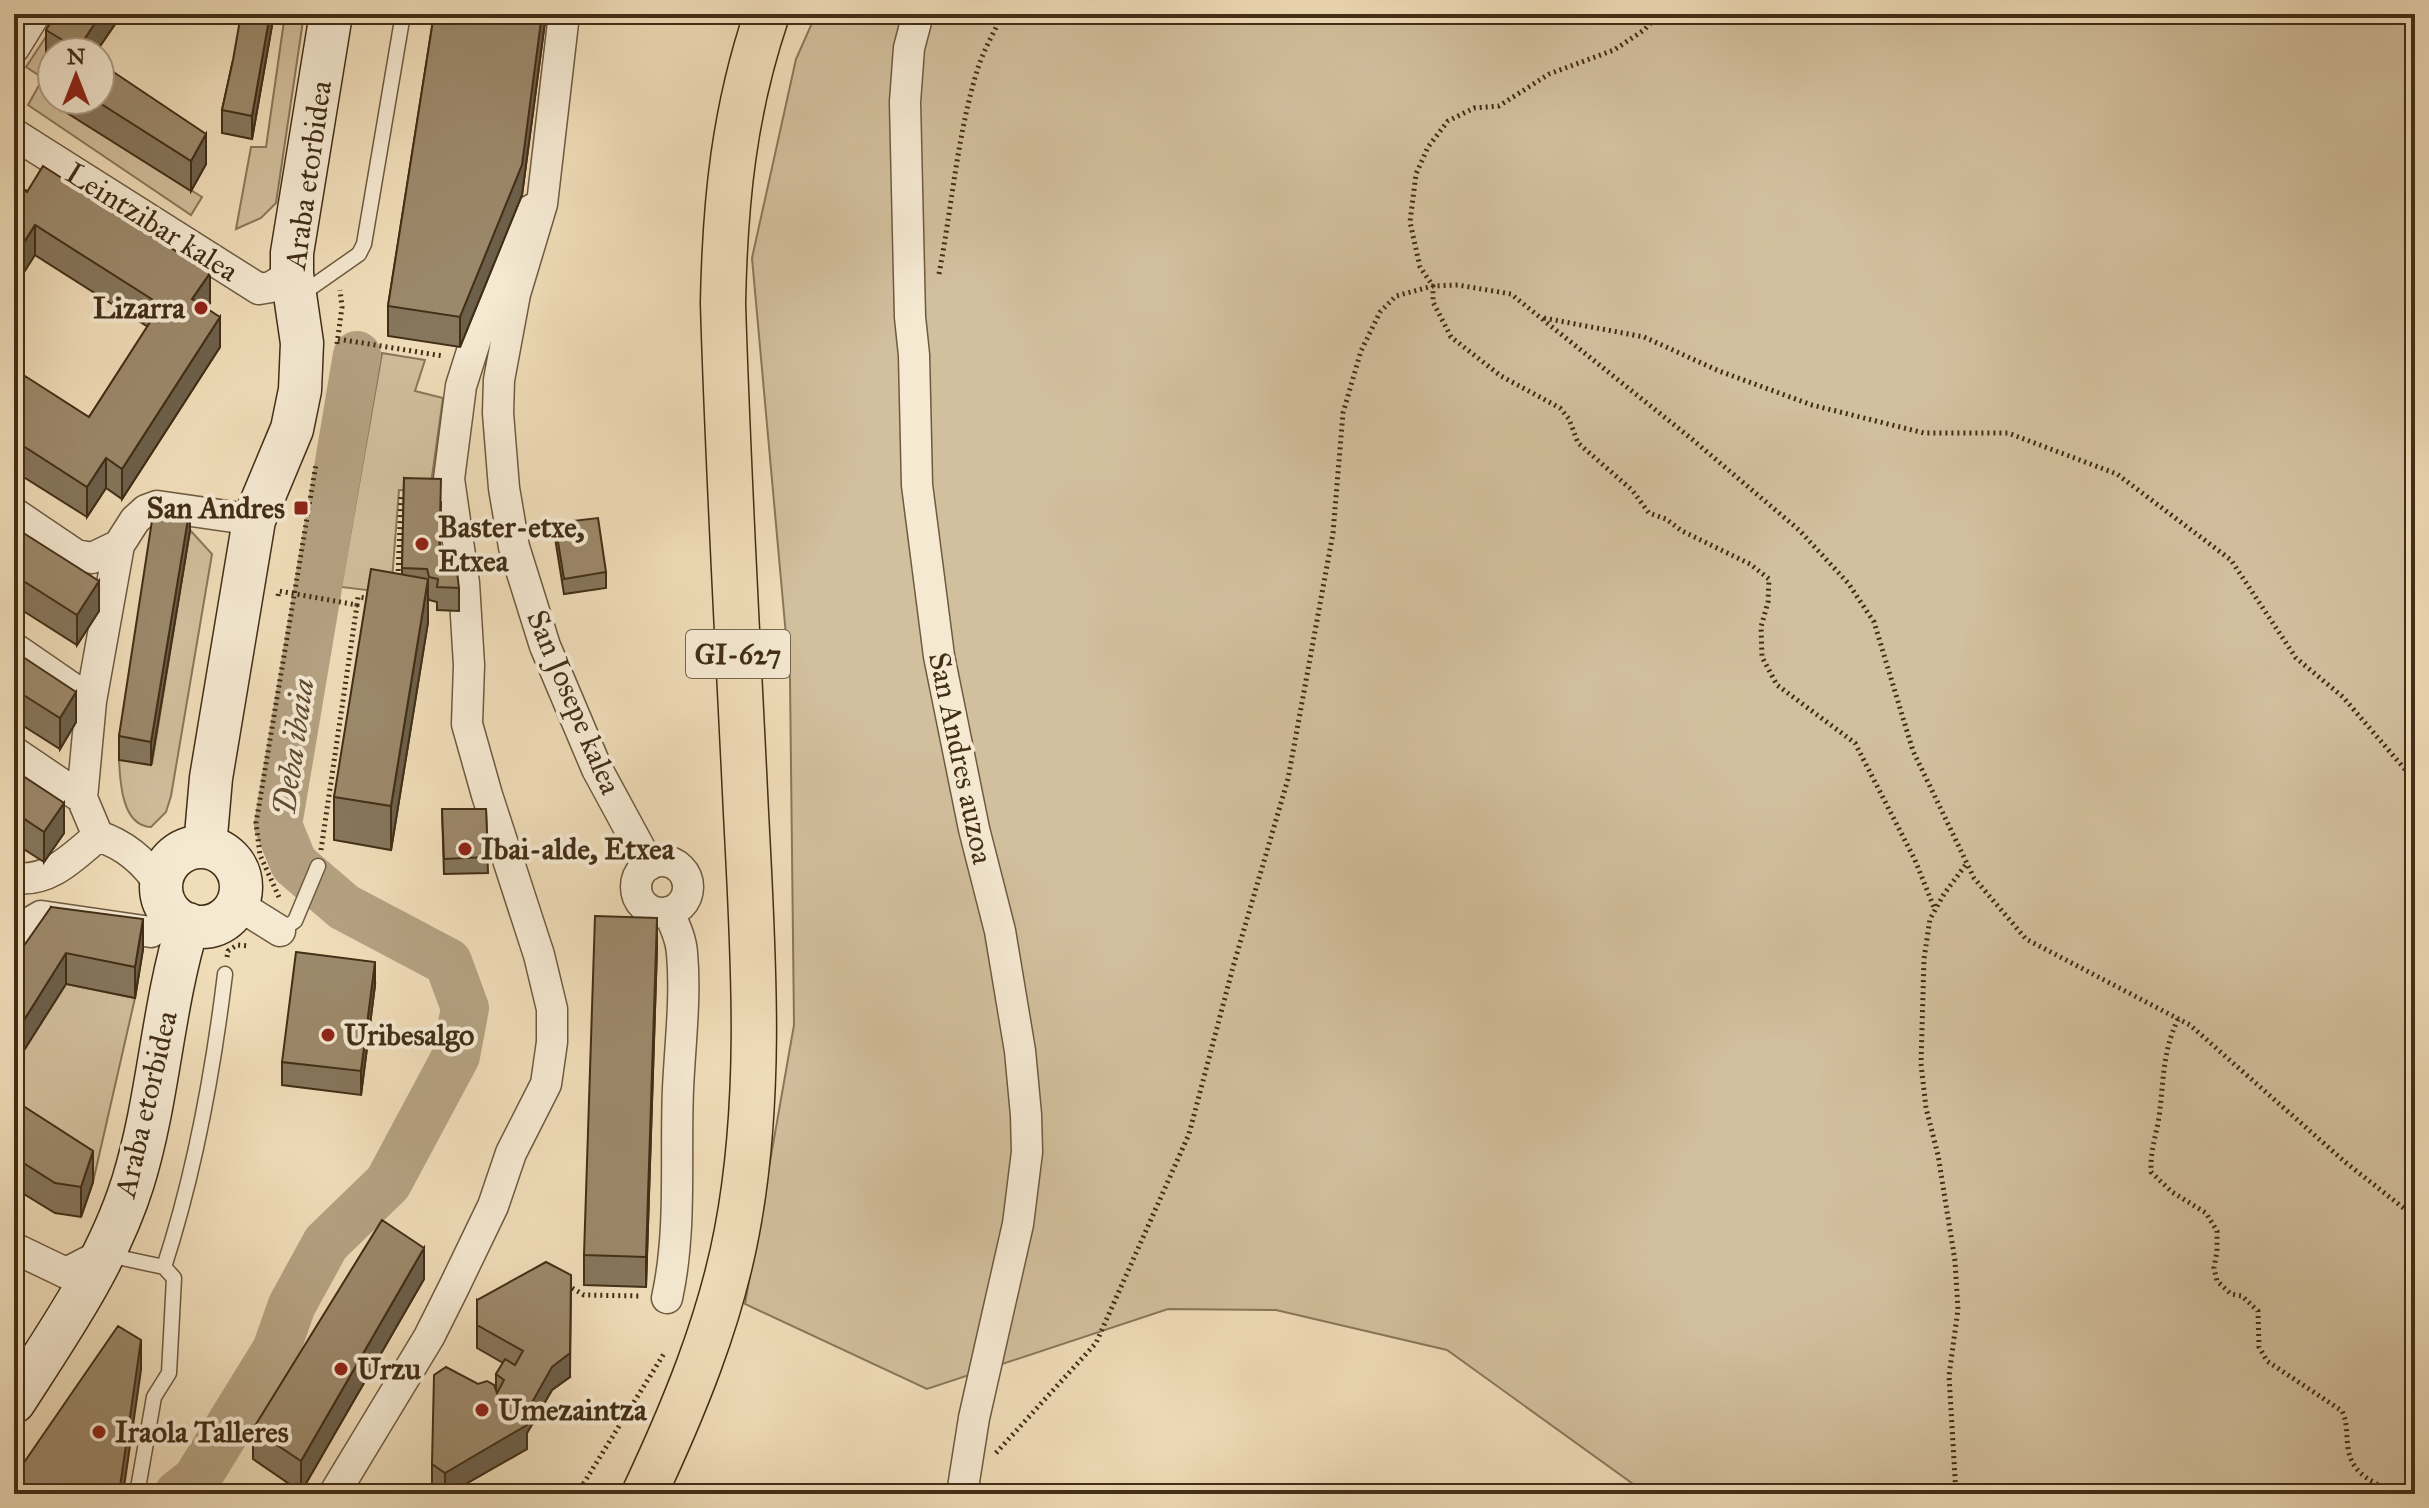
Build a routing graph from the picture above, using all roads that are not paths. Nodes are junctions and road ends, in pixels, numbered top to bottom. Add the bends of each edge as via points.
1 (35, 14) edge
2 (331, 14) edge
3 (403, 14) edge
4 (564, 14) edge
5 (767, 14) edge
6 (918, 14) edge
7 (14, 48) edge
8 (14, 134) edge
9 (542, 204) junction
10 (294, 286) junction
11 (14, 513) edge
12 (254, 520) junction
13 (119, 545) junction
14 (14, 648) edge
15 (91, 701) junction
16 (14, 752) edge
17 (82, 798) junction
18 (98, 836) junction
19 (205, 847) junction
20 (318, 866) road end
21 (16, 879) edge
22 (161, 886) junction
23 (237, 904) junction
24 (169, 928) junction
25 (278, 929) joint
26 (14, 938) edge
27 (225, 974) road end
28 (14, 1248) edge
29 (103, 1254) junction
30 (164, 1267) junction
31 (721, 1296) junction
32 (667, 1298) road end
33 (14, 1402) edge
34 (648, 1488) edge
35 (963, 1492) edge
36 (137, 1494) edge
37 (334, 1494) edge
38 (613, 1494) edge

1 - 7 street
2 - 10 street, Araba etorbidea via 292,253
3 - 10 lane via 364,244 338,269
4 - 9 street, San Josepe kalea
5 - 31 main road, GI-627 via 739,112 724,249 726,399 754,970 746,1167
6 - 35 street, San Andres auzoa via 905,102 917,485 939,656 1000,931 1026,1115 1018,1224 974,1418
8 - 10 street, Leintzibar kalea via 259,289
9 - 32 street, San Josepe kalea via 515,294 499,380 504,488 514,547 545,646 597,769 649,865 675,864 686,877 687,895 668,912 682,951 683,996
9 - 37 street via 526,213 506,253 468,360 449,479 464,583 467,724 552,1009 546,1084 429,1337
10 - 12 street, Araba etorbidea via 302,343 300,390 292,429
11 - 13 street via 76,555 92,558
12 - 13 street via 157,506 135,520
12 - 19 street, Araba etorbidea via 211,778
13 - 15 street
14 - 15 street
15 - 17 street
16 - 17 street
17 - 18 street
18 - 21 street via 52,873
18 - 22 street via 133,853
19 - 22 street via 180,853 163,873
19 - 23 street via 236,867
20 - 25 lane via 295,921
22 - 24 street
23 - 24 street via 221,921
23 - 25 street
24 - 26 street via 41,916
24 - 29 street, Araba etorbidea via 133,1182
27 - 30 lane via 215,1054 183,1209
28 - 29 street via 66,1273
29 - 30 lane
29 - 33 street, Araba etorbidea
30 - 36 lane via 174,1278 169,1373 154,1397
31 - 34 main road, GI-627
31 - 38 main road via 666,1408

